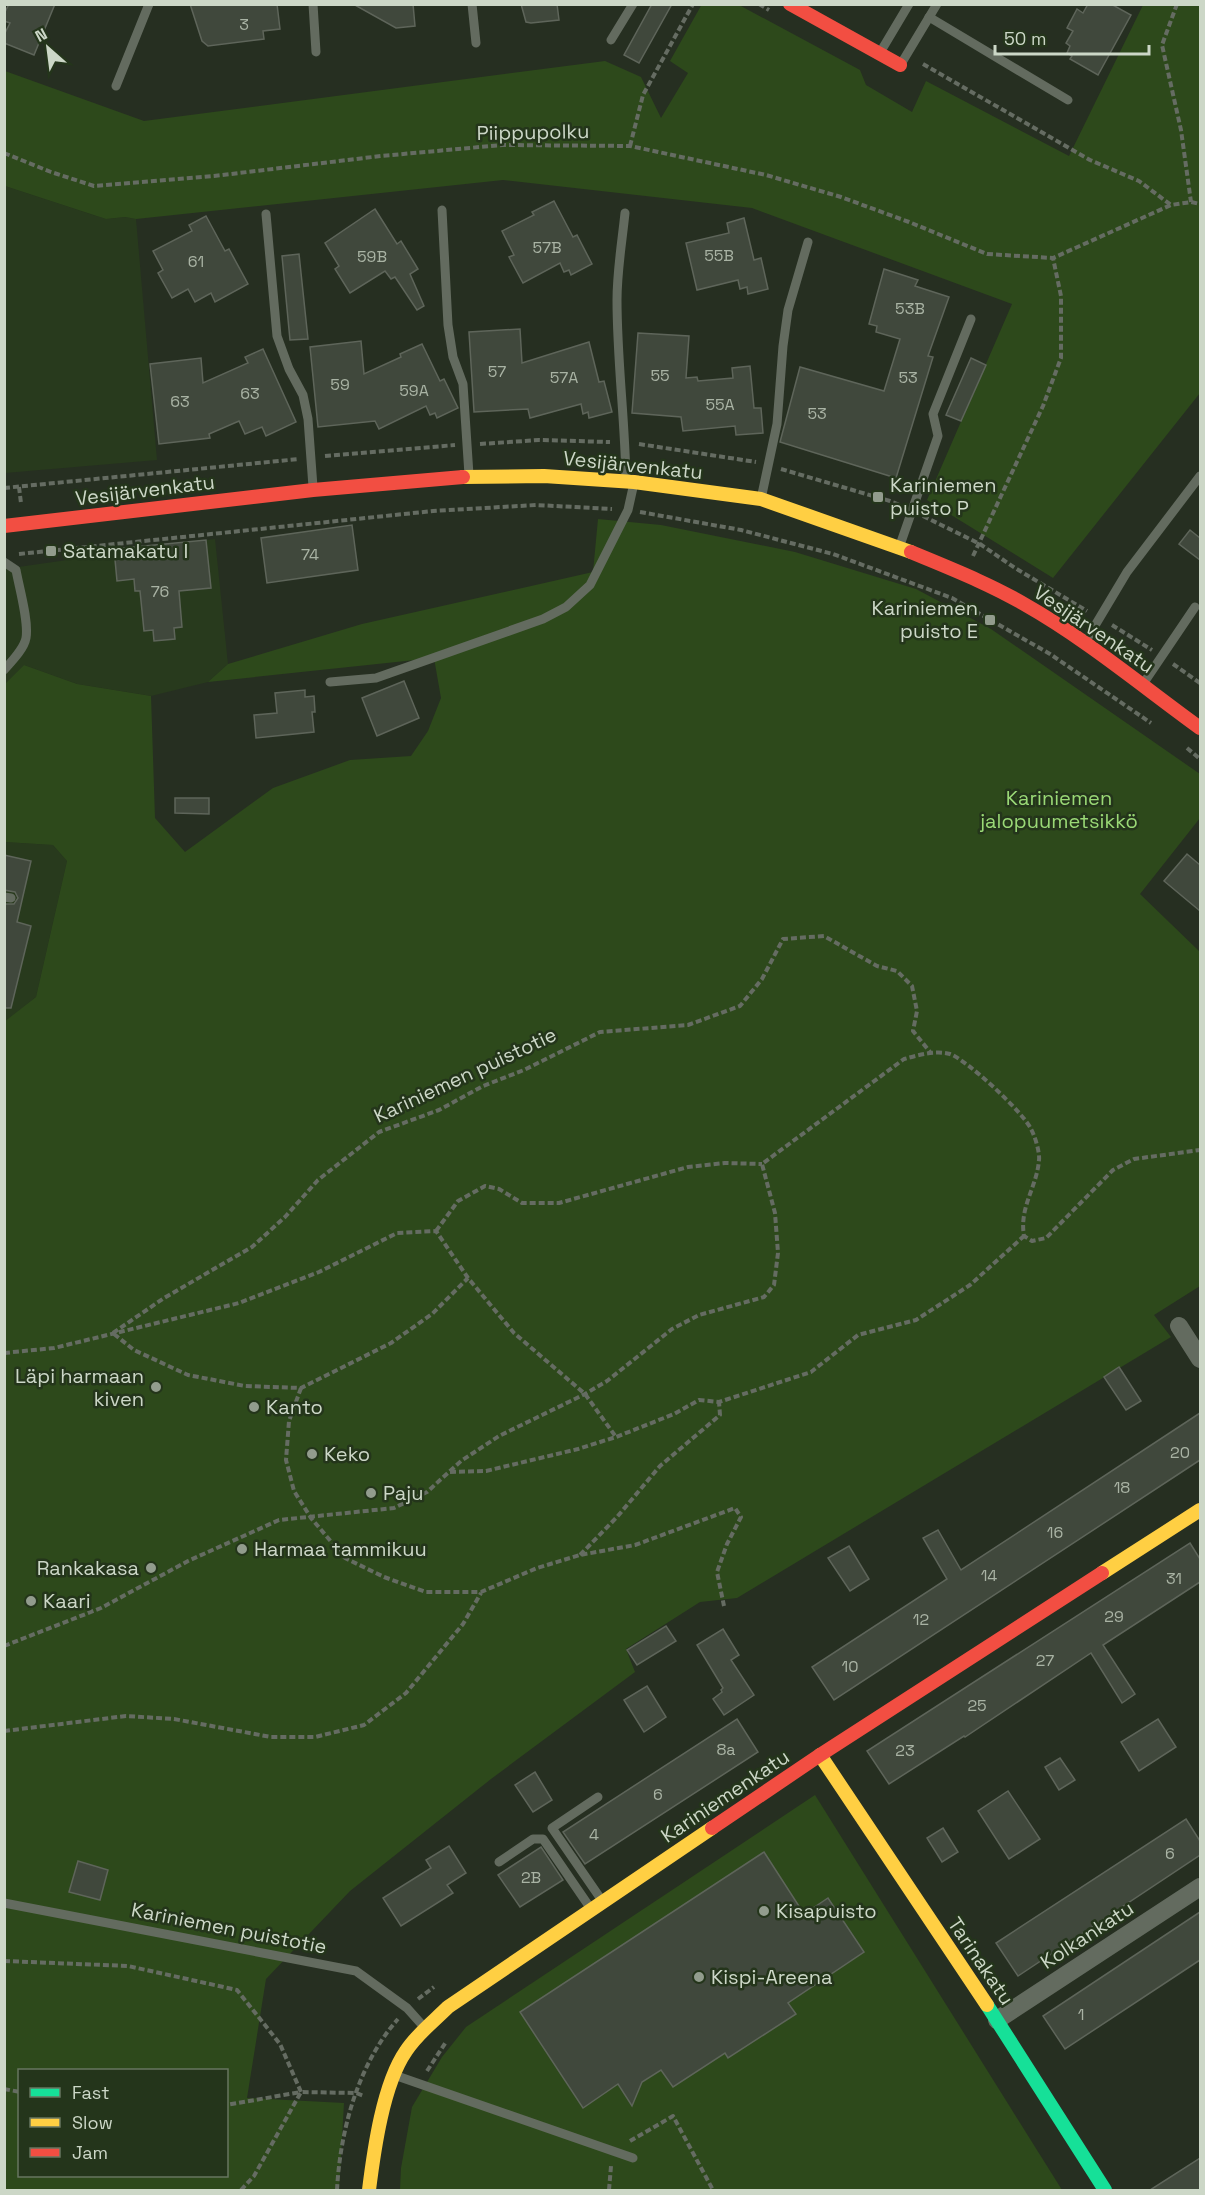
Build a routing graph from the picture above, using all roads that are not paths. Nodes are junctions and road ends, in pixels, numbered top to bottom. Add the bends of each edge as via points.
1 (149, 4) edge
2 (313, 4) edge
3 (472, 4) edge
4 (633, 4) edge
5 (909, 4) edge
6 (937, 4) edge
7 (793, 5) edge
8 (929, 17) junction
9 (611, 40) dead end
10 (476, 43) dead end
11 (316, 52) dead end
12 (880, 54) junction
13 (900, 65) joint
14 (116, 86) dead end
15 (1068, 100) dead end
16 (442, 210) dead end
17 (625, 213) dead end
18 (266, 214) dead end
19 (808, 242) dead end
20 (971, 319) dead end
21 (470, 476) junction
22 (1200, 476) edge
23 (630, 482) junction
24 (313, 490) junction
25 (761, 499) junction
26 (4, 526) edge
27 (899, 547) junction
28 (4, 562) edge
29 (1195, 607) dead end
30 (1084, 644) junction
31 (4, 670) edge
32 (330, 682) dead end
33 (1142, 686) junction
34 (1200, 728) edge
35 (1179, 1326) dead end
36 (1200, 1359) edge
37 (1200, 1510) edge
38 (820, 1755) junction
39 (598, 1797) dead end
40 (499, 1862) dead end
41 (1200, 1887) edge
42 (4, 1903) edge
43 (597, 1905) junction
44 (997, 2020) junction
45 (426, 2029) junction
46 (395, 2075) junction
47 (633, 2158) dead end
48 (369, 2190) edge
49 (1105, 2190) edge

1 - 14 lane
2 - 11 lane
3 - 10 lane
4 - 9 lane
5 - 12 lane
6 - 8 lane
7 - 12 street
8 - 13 lane
8 - 15 lane
12 - 13 street
16 - 21 lane via 448,325 453,357 463,384
17 - 23 lane via 617,309
18 - 24 lane via 277,336 303,395
19 - 25 lane via 788,310 777,424
20 - 27 lane via 933,414 938,436
21 - 23 street, Vesijärvenkatu
21 - 24 street, Vesijärvenkatu
22 - 30 lane via 1127,572
23 - 25 street, Vesijärvenkatu
23 - 32 lane via 628,510 590,585 566,607 543,619 375,678
24 - 26 street, Vesijärvenkatu
25 - 27 street, Vesijärvenkatu
27 - 30 street, Vesijärvenkatu via 1024,604
28 - 31 lane via 16,570 26,638
29 - 33 lane
30 - 33 street, Vesijärvenkatu
33 - 34 street, Vesijärvenkatu
35 - 36 street
37 - 38 street, Kariniemenkatu
38 - 43 street, Kariniemenkatu
38 - 44 street, Tarinakatu
39 - 43 lane via 552,1828
40 - 43 lane via 533,1839 543,1839
41 - 44 street, Kolkankatu
42 - 45 lane, Kariniemen puistotie via 356,1971 407,2008
43 - 45 street, Kariniemenkatu via 465,1994
44 - 49 street, Tarinakatu
45 - 46 street, Kariniemenkatu via 404,2053
46 - 47 lane
46 - 48 street, Kariniemenkatu

